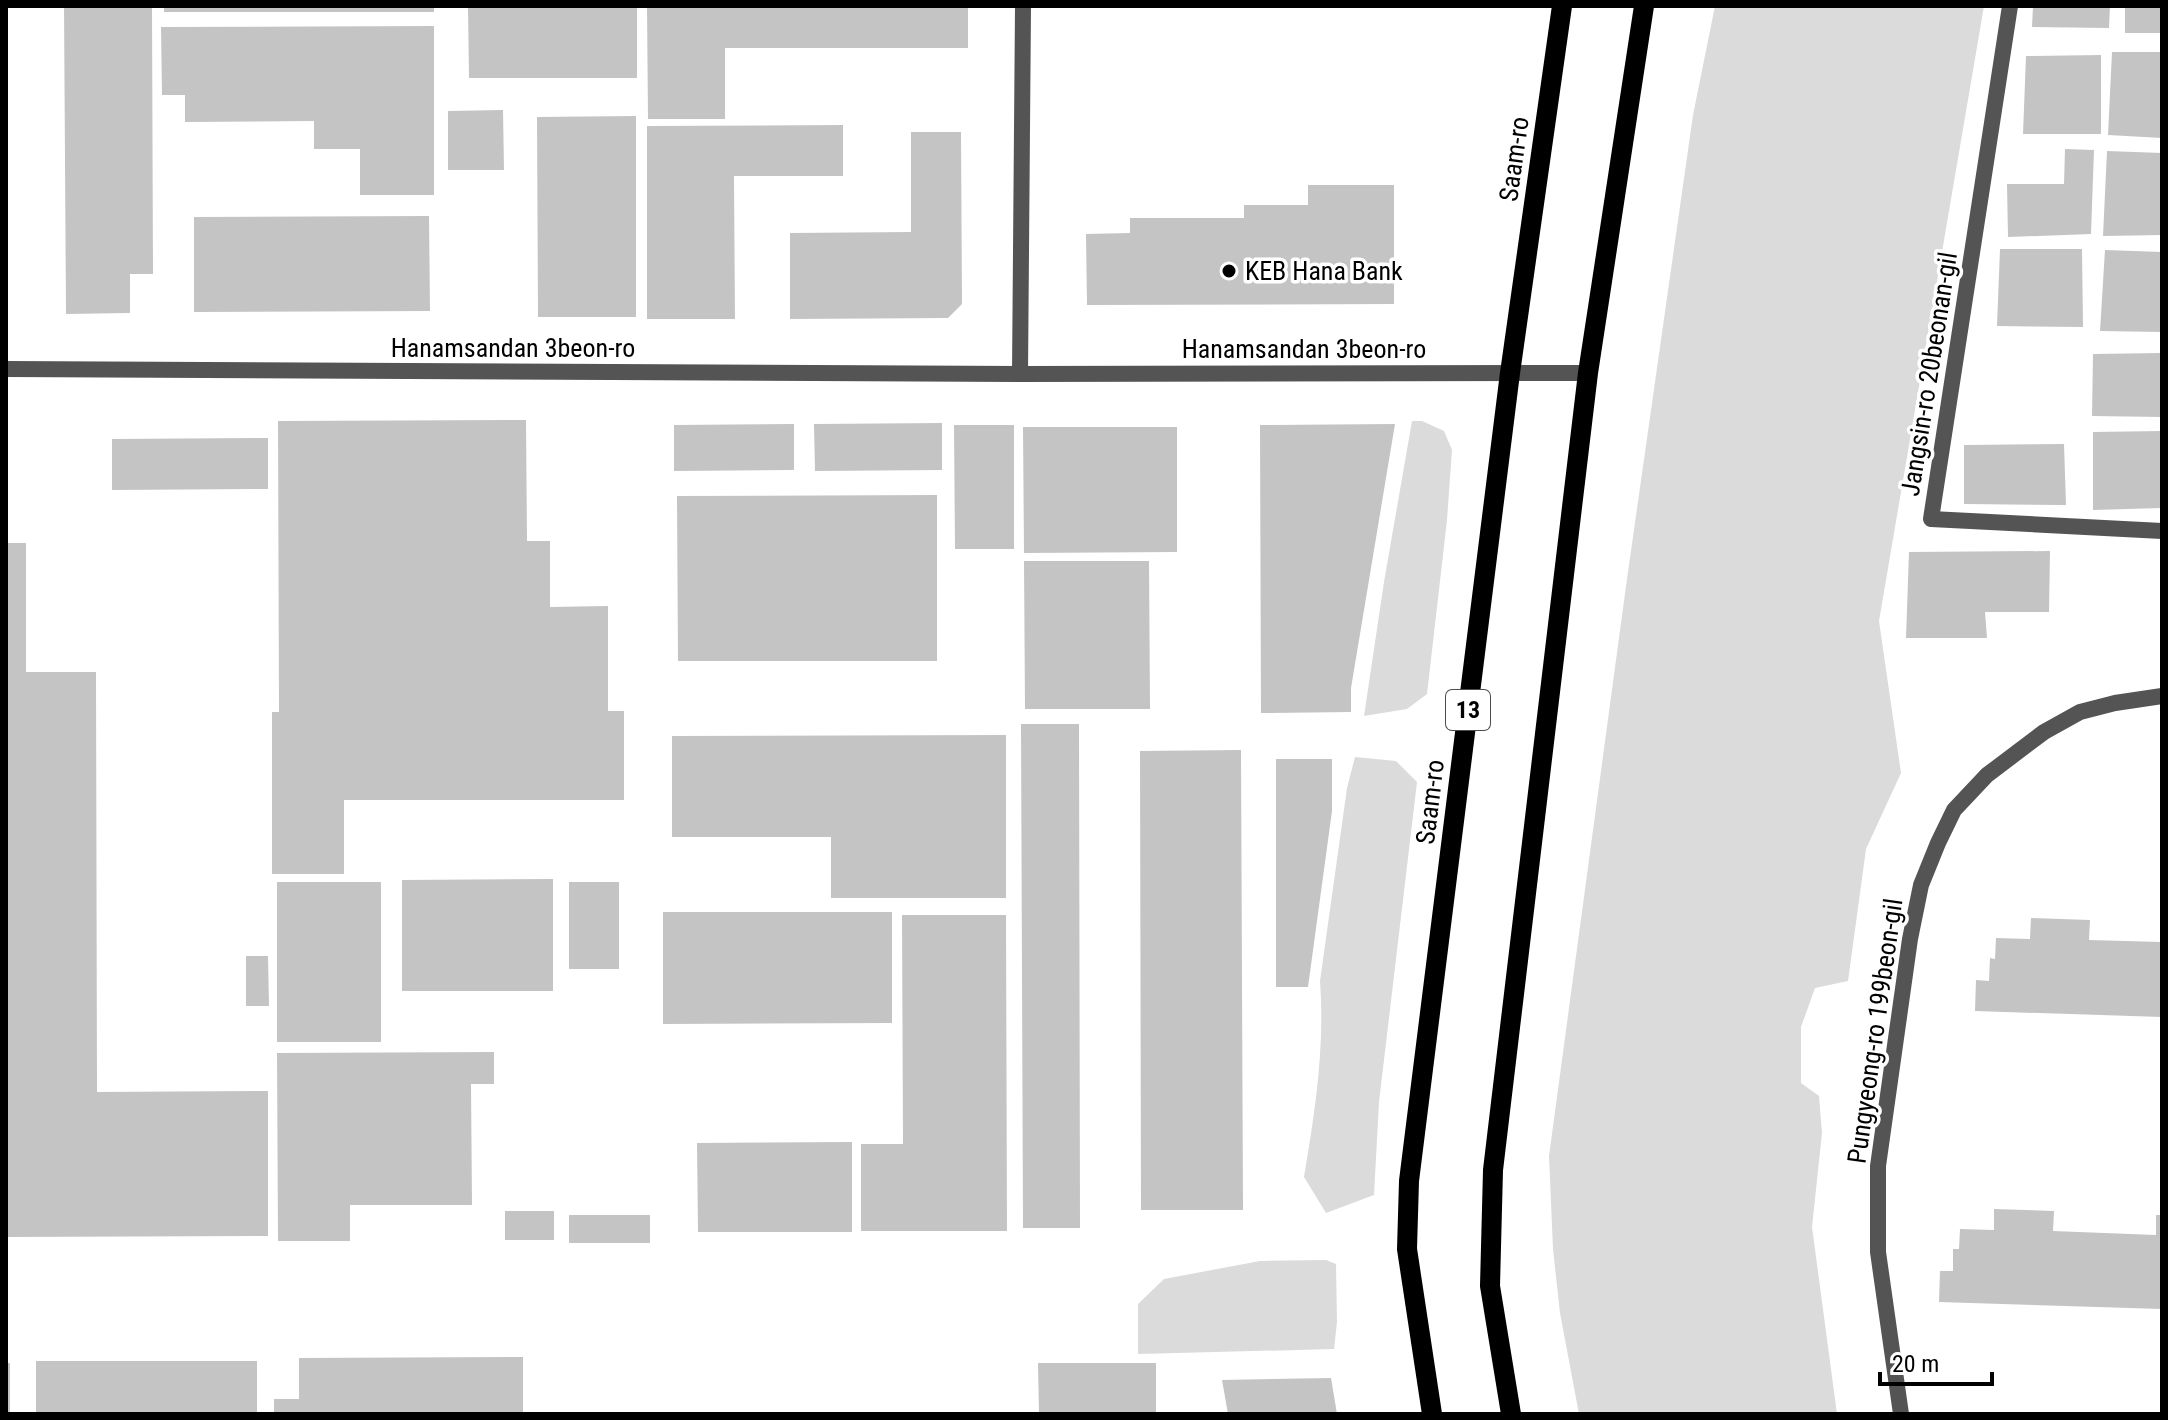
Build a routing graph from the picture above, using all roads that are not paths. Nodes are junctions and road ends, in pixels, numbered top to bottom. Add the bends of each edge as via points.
1 (1023, 6) edge
2 (1562, 6) edge
3 (1644, 6) edge
4 (2010, 6) edge
5 (6, 369) edge
6 (1510, 373) junction
7 (1588, 373) junction
8 (1020, 374) junction
9 (2162, 531) edge
10 (2162, 696) edge
11 (1432, 1414) edge
12 (1511, 1414) edge
13 (1901, 1414) edge

1 - 8 street
2 - 6 main road, Saam-ro / 13
3 - 7 main road
4 - 9 street, Jangsin-ro 20beonan-gil via 1931,519
5 - 8 street, Hanamsandan 3beon-ro
6 - 7 street, Hanamsandan 3beon-ro
6 - 8 street, Hanamsandan 3beon-ro
6 - 11 main road, Saam-ro / 13 via 1409,1181 1407,1249
7 - 12 main road via 1493,1170 1490,1286
10 - 13 street, Pungyeong-ro 199beon-gil via 2080,712 1987,775 1954,810 1921,885 1878,1166 1878,1252

